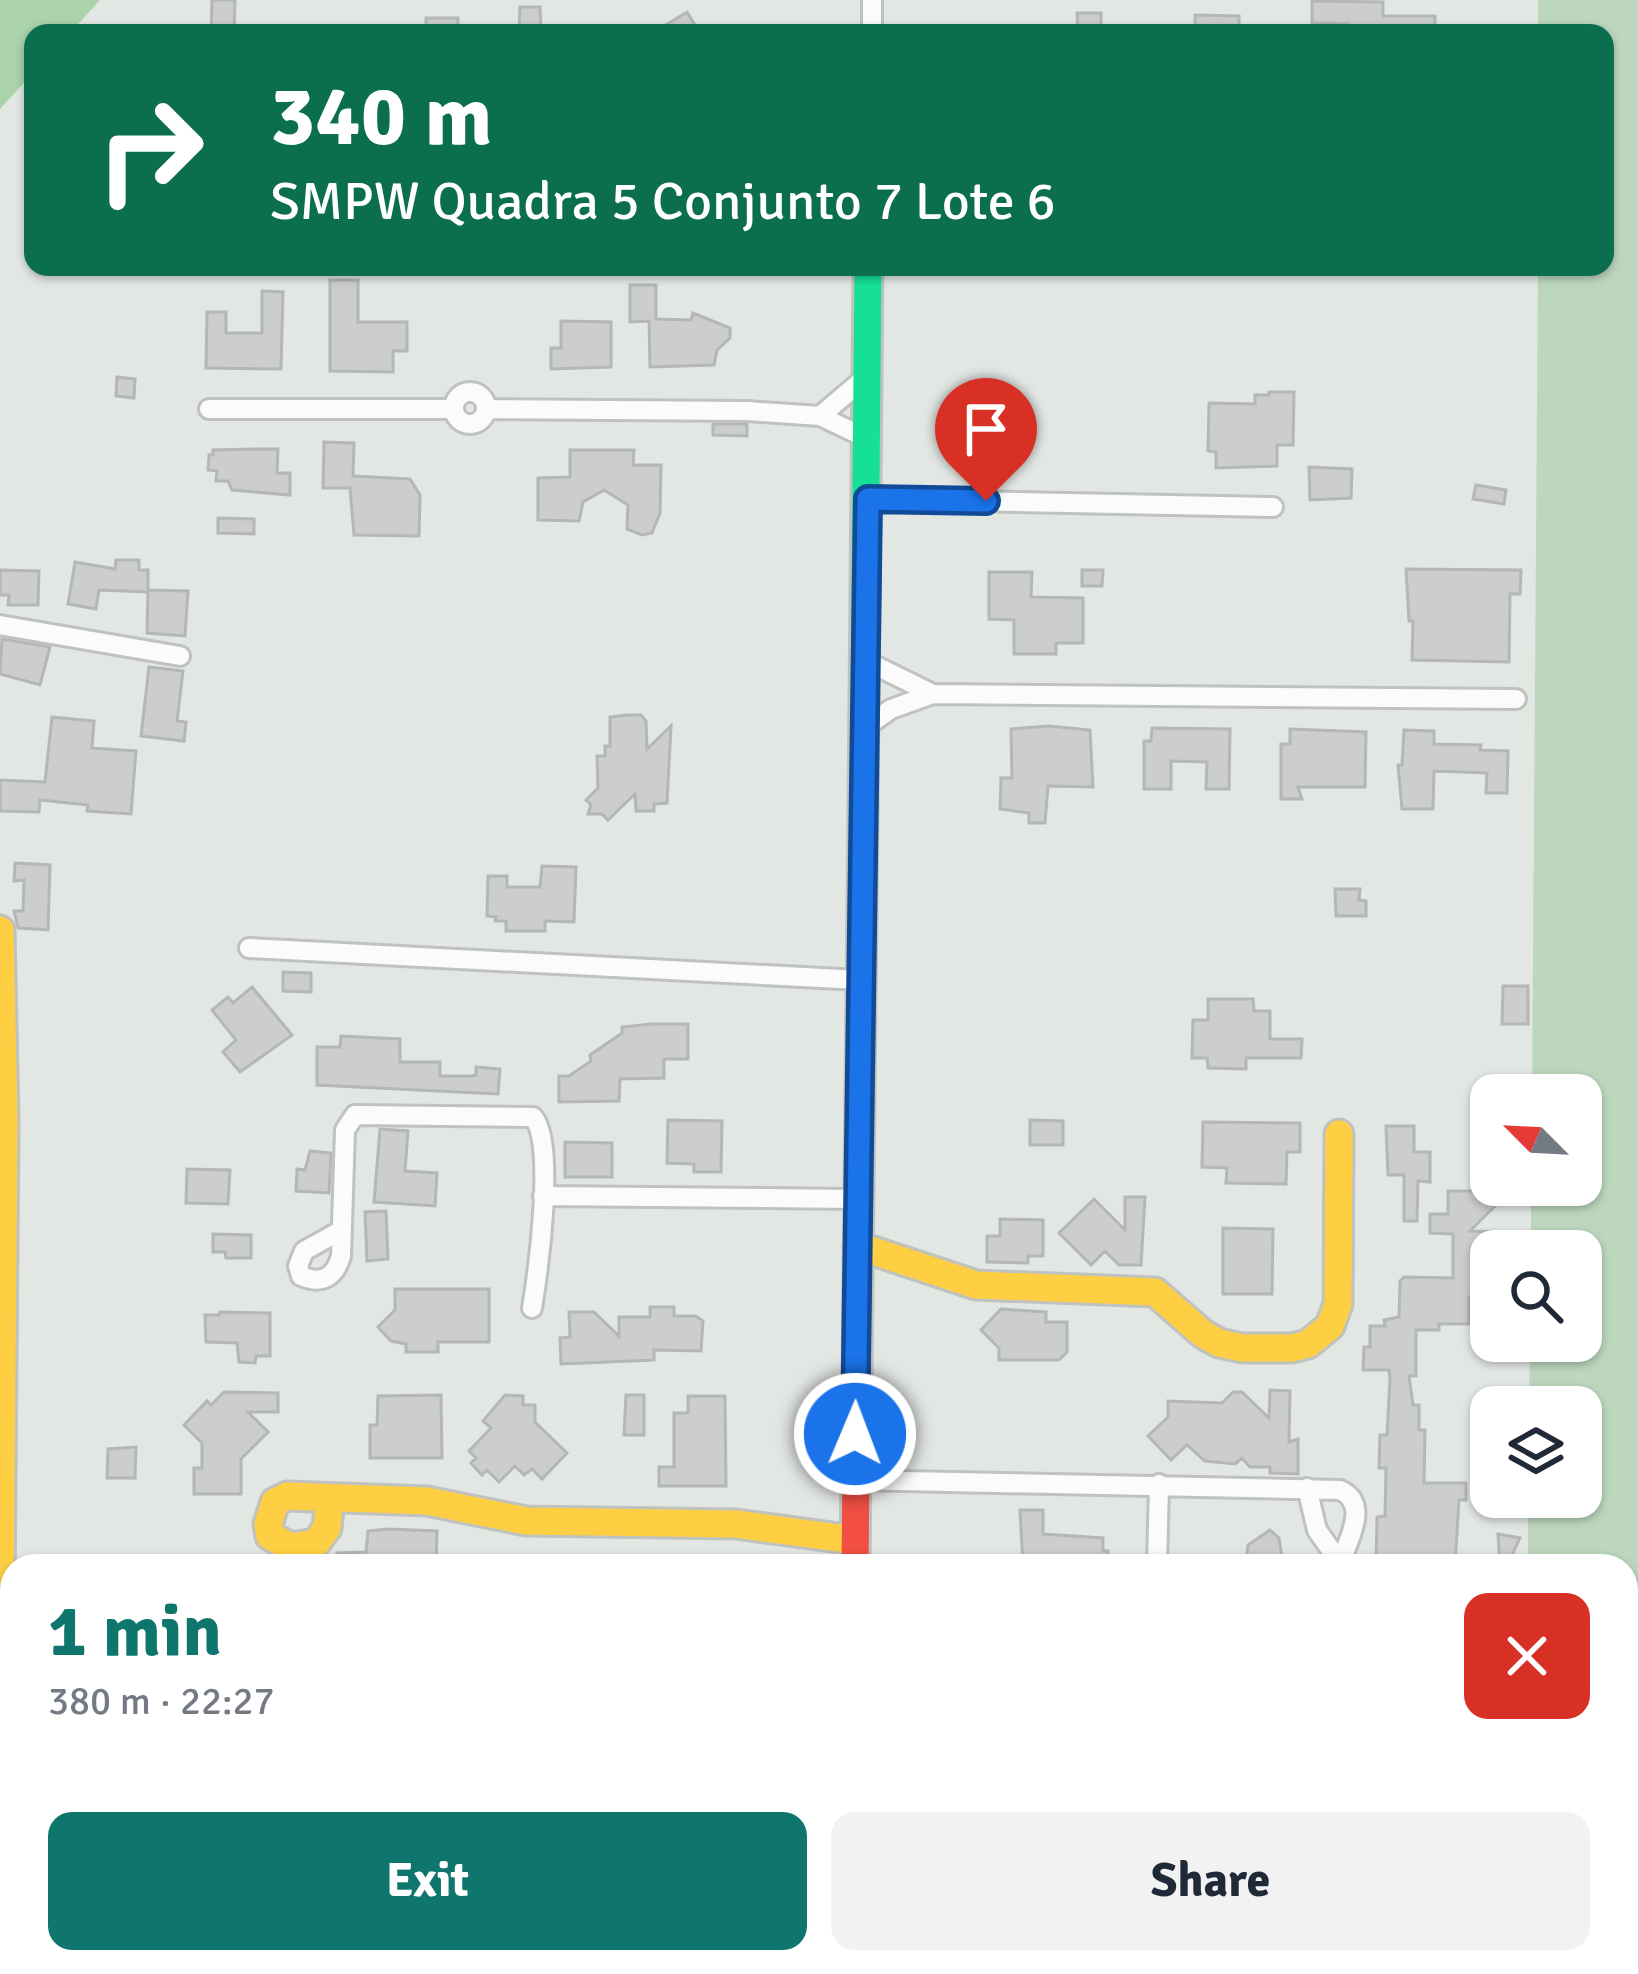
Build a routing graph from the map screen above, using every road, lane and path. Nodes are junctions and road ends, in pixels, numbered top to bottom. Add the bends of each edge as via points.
1 (868, 276) edge
2 (866, 378) junction
3 (209, 409) dead end
4 (820, 416) junction
5 (868, 439) junction
6 (868, 499) junction
7 (1273, 507) dead end
8 (0, 625) edge
9 (180, 656) dead end
10 (864, 660) junction
11 (933, 694) junction
12 (1516, 699) dead end
13 (863, 729) junction
14 (0, 930) edge
15 (249, 948) dead end
16 (860, 980) junction
17 (1339, 1134) dead end
18 (542, 1196) junction
19 (856, 1198) junction
20 (340, 1231) dead end
21 (857, 1246) junction
22 (532, 1308) dead end
23 (854, 1480) junction
24 (1160, 1484) junction
25 (1307, 1488) junction
26 (330, 1498) dead end
27 (854, 1553) edge
28 (0, 1554) edge
29 (1157, 1554) edge
30 (1333, 1554) edge
31 (1344, 1554) edge
32 (823, 1974) edge
33 (878, 1974) edge

1 - 2 street
2 - 4 street
2 - 5 street
3 - 4 street via 454,409 470,425 486,410
4 - 5 street
5 - 6 street
6 - 7 street
6 - 10 street
8 - 9 street
10 - 11 street
10 - 13 street
11 - 12 street
11 - 13 street
13 - 16 street
14 - 28 street
15 - 16 street
16 - 19 street
17 - 21 street via 1338,1304 1319,1337 1292,1348 1219,1342 1155,1292 976,1286
18 - 19 street
18 - 20 street via 540,1125 532,1117 355,1115 345,1130
18 - 22 street
19 - 21 street
21 - 23 street
23 - 24 street
23 - 27 street
24 - 25 street
24 - 29 street
25 - 30 street via 1316,1530
25 - 31 street via 1353,1498
26 - 27 street via 428,1501 526,1521 736,1524
32 - 33 street

